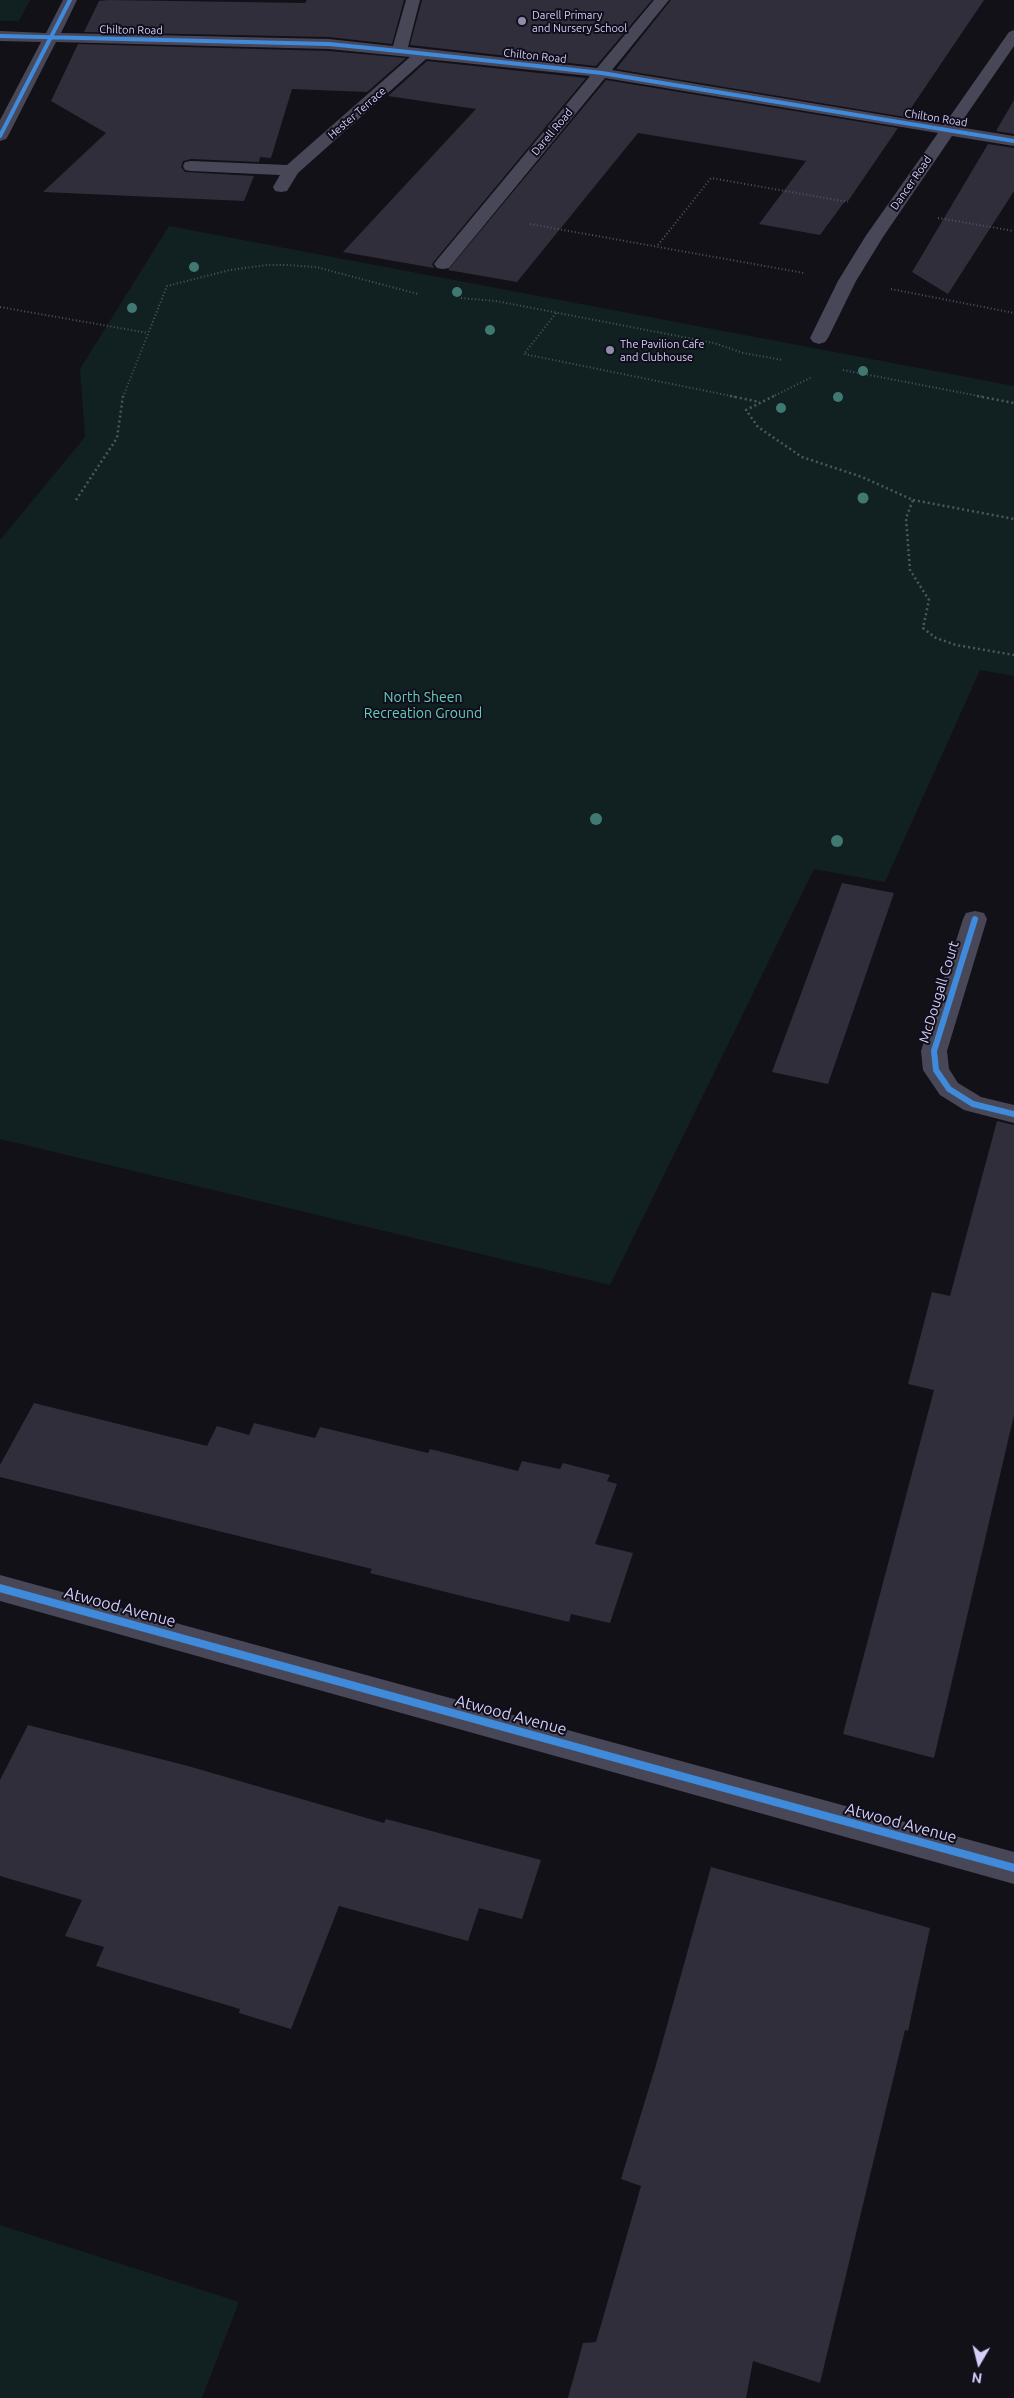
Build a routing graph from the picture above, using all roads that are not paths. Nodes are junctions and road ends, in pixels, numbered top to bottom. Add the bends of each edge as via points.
1 (70, 0) edge
2 (413, 0) edge
3 (662, 0) edge
4 (1014, 35) edge
5 (0, 36) edge
6 (50, 38) junction
7 (399, 51) junction
8 (421, 55) junction
9 (602, 73) junction
10 (949, 131) junction
11 (0, 136) edge
12 (1014, 141) edge
13 (191, 166) dead end
14 (291, 170) junction
15 (281, 187) dead end
16 (443, 264) dead end
17 (819, 338) dead end
18 (975, 919) dead end
19 (1014, 1114) edge
20 (0, 1588) edge
21 (1014, 1868) edge

1 - 6 street
2 - 7 street
3 - 9 street, Darell Road
4 - 10 street, Dancer Road
5 - 6 street, Chilton Road
6 - 7 street, Chilton Road via 329,44
6 - 11 street
7 - 8 street, Chilton Road
8 - 9 street, Chilton Road
8 - 14 street, Hester Terrace
9 - 10 street, Chilton Road
9 - 16 street, Darell Road
10 - 12 street, Chilton Road
10 - 17 street, Dancer Road via 892,210 847,281
13 - 14 street
14 - 15 street, Hester Terrace
18 - 19 street, McDougall Court via 934,1051 936,1070 949,1089 973,1104
20 - 21 street, Atwood Avenue

